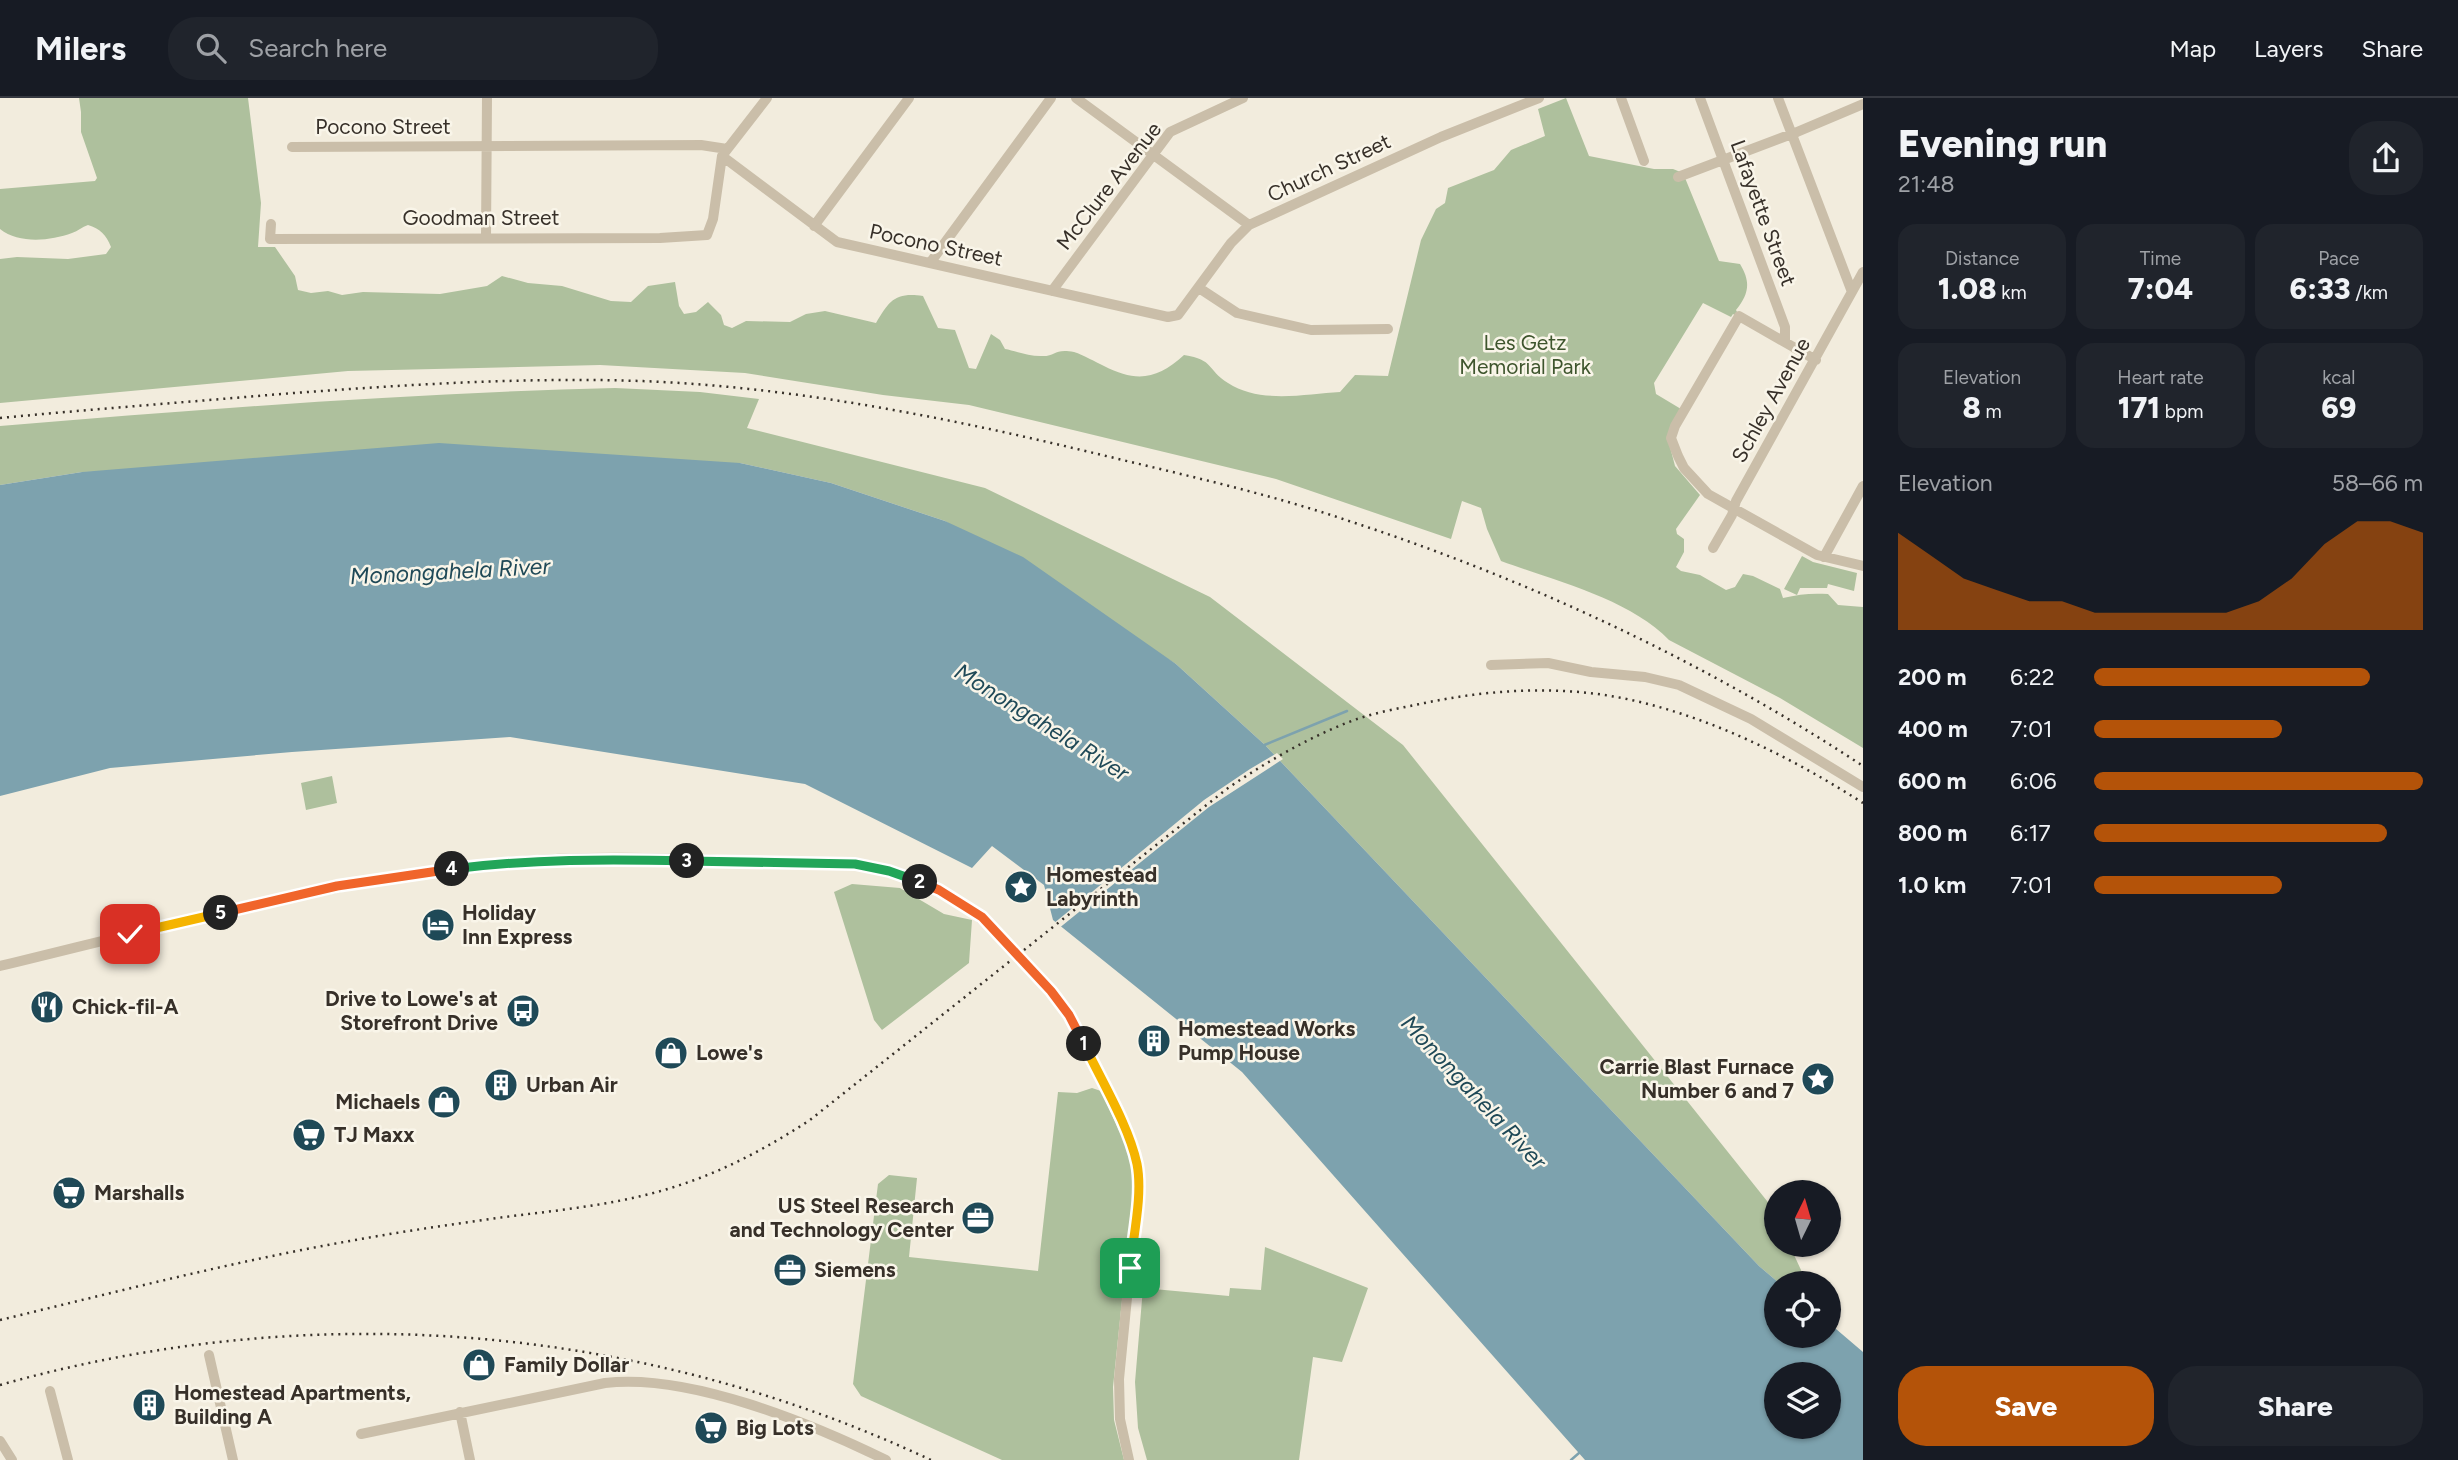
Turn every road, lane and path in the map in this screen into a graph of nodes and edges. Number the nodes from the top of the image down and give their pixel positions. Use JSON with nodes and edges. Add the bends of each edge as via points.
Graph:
{"nodes":[{"id":1,"x":487,"y":98,"type":"edge"},
{"id":2,"x":767,"y":98,"type":"edge"},
{"id":3,"x":909,"y":98,"type":"edge"},
{"id":4,"x":1051,"y":98,"type":"edge"},
{"id":5,"x":1076,"y":98,"type":"edge"},
{"id":6,"x":1243,"y":98,"type":"edge"},
{"id":7,"x":1539,"y":98,"type":"edge"},
{"id":8,"x":1620,"y":98,"type":"edge"},
{"id":9,"x":1700,"y":98,"type":"edge"},
{"id":10,"x":1778,"y":98,"type":"edge"},
{"id":11,"x":1861,"y":105,"type":"edge"},
{"id":12,"x":1792,"y":134,"type":"junction"},
{"id":13,"x":487,"y":146,"type":"junction"},
{"id":14,"x":292,"y":147,"type":"dead end"},
{"id":15,"x":724,"y":152,"type":"junction"},
{"id":16,"x":1153,"y":154,"type":"junction"},
{"id":17,"x":1723,"y":160,"type":"junction"},
{"id":18,"x":1644,"y":161,"type":"dead end"},
{"id":19,"x":1678,"y":177,"type":"dead end"},
{"id":20,"x":271,"y":224,"type":"dead end"},
{"id":21,"x":1249,"y":225,"type":"junction"},
{"id":22,"x":814,"y":226,"type":"junction"},
{"id":23,"x":486,"y":237,"type":"junction"},
{"id":24,"x":930,"y":263,"type":"junction"},
{"id":25,"x":1863,"y":272,"type":"edge"},
{"id":26,"x":1199,"y":288,"type":"junction"},
{"id":27,"x":1052,"y":291,"type":"junction"},
{"id":28,"x":1852,"y":292,"type":"junction"},
{"id":29,"x":1168,"y":317,"type":"joint"},
{"id":30,"x":1388,"y":329,"type":"dead end"},
{"id":31,"x":1785,"y":342,"type":"junction"},
{"id":32,"x":1816,"y":360,"type":"junction"},
{"id":33,"x":1863,"y":486,"type":"edge"},
{"id":34,"x":1734,"y":508,"type":"junction"},
{"id":35,"x":1713,"y":548,"type":"dead end"},
{"id":36,"x":1824,"y":557,"type":"junction"},
{"id":37,"x":1863,"y":566,"type":"edge"},
{"id":38,"x":1491,"y":665,"type":"dead end"},
{"id":39,"x":1863,"y":787,"type":"edge"},
{"id":40,"x":0,"y":966,"type":"edge"},
{"id":41,"x":209,"y":1355,"type":"dead end"},
{"id":42,"x":50,"y":1391,"type":"dead end"},
{"id":43,"x":460,"y":1412,"type":"junction"},
{"id":44,"x":361,"y":1434,"type":"dead end"},
{"id":45,"x":0,"y":1441,"type":"edge"},
{"id":46,"x":12,"y":1460,"type":"edge"},
{"id":47,"x":68,"y":1460,"type":"edge"},
{"id":48,"x":233,"y":1460,"type":"edge"},
{"id":49,"x":470,"y":1460,"type":"edge"},
{"id":50,"x":886,"y":1460,"type":"edge"},
{"id":51,"x":1129,"y":1460,"type":"edge"}],
"edges":[{"from":1,"to":13,"type":"street"},
{"from":2,"to":15,"type":"street"},
{"from":3,"to":22,"type":"street"},
{"from":4,"to":24,"type":"street"},
{"from":5,"to":16,"type":"street"},
{"from":6,"to":16,"type":"street","name":"McClure Avenue","via":[[1170,132]]},
{"from":7,"to":21,"type":"street","name":"Church Street"},
{"from":8,"to":18,"type":"street"},
{"from":9,"to":17,"type":"street","name":"Lafayette Street"},
{"from":10,"to":12,"type":"street"},
{"from":11,"to":12,"type":"street"},
{"from":12,"to":17,"type":"street"},
{"from":12,"to":28,"type":"street"},
{"from":13,"to":14,"type":"street","name":"Pocono Street"},
{"from":13,"to":15,"type":"street","name":"Pocono Street","via":[[701,145]]},
{"from":13,"to":23,"type":"street"},
{"from":15,"to":22,"type":"street","name":"Pocono Street"},
{"from":15,"to":23,"type":"street","name":"Goodman Street","via":[[707,235]]},
{"from":16,"to":21,"type":"street"},
{"from":16,"to":27,"type":"street","name":"McClure Avenue"},
{"from":17,"to":19,"type":"street"},
{"from":17,"to":31,"type":"street","name":"Lafayette Street","via":[[1785,327]]},
{"from":20,"to":23,"type":"street","name":"Goodman Street","via":[[270,239]]},
{"from":21,"to":26,"type":"street","name":"Church Street","via":[[1230,243]]},
{"from":22,"to":24,"type":"street","name":"Pocono Street","via":[[837,242]]},
{"from":24,"to":27,"type":"street","name":"Pocono Street"},
{"from":25,"to":28,"type":"street","name":"Schley Avenue"},
{"from":26,"to":29,"type":"street","name":"Church Street","via":[[1178,315]]},
{"from":26,"to":30,"type":"street","via":[[1237,313],[1311,330]]},
{"from":27,"to":29,"type":"street","name":"Pocono Street"},
{"from":28,"to":32,"type":"street","name":"Schley Avenue"},
{"from":31,"to":32,"type":"street"},
{"from":31,"to":34,"type":"street","via":[[1739,316],[1671,438],[1684,468],[1708,494]]},
{"from":32,"to":34,"type":"street","name":"Schley Avenue"},
{"from":33,"to":36,"type":"street"},
{"from":34,"to":35,"type":"street","name":"Schley Avenue"},
{"from":34,"to":36,"type":"street"},
{"from":36,"to":37,"type":"street"},
{"from":38,"to":39,"type":"street","via":[[1548,663],[1679,685],[1751,719]]},
{"from":40,"to":51,"type":"street","via":[[337,886],[501,863],[611,859],[855,864],[939,890],[982,917],[1051,991],[1069,1015],[1128,1136],[1138,1186],[1119,1400]]},
{"from":41,"to":48,"type":"street"},
{"from":42,"to":47,"type":"street"},
{"from":43,"to":44,"type":"street"},
{"from":43,"to":49,"type":"street"},
{"from":43,"to":50,"type":"street","via":[[624,1381],[658,1382],[762,1408]]},
{"from":45,"to":46,"type":"street"}]}
